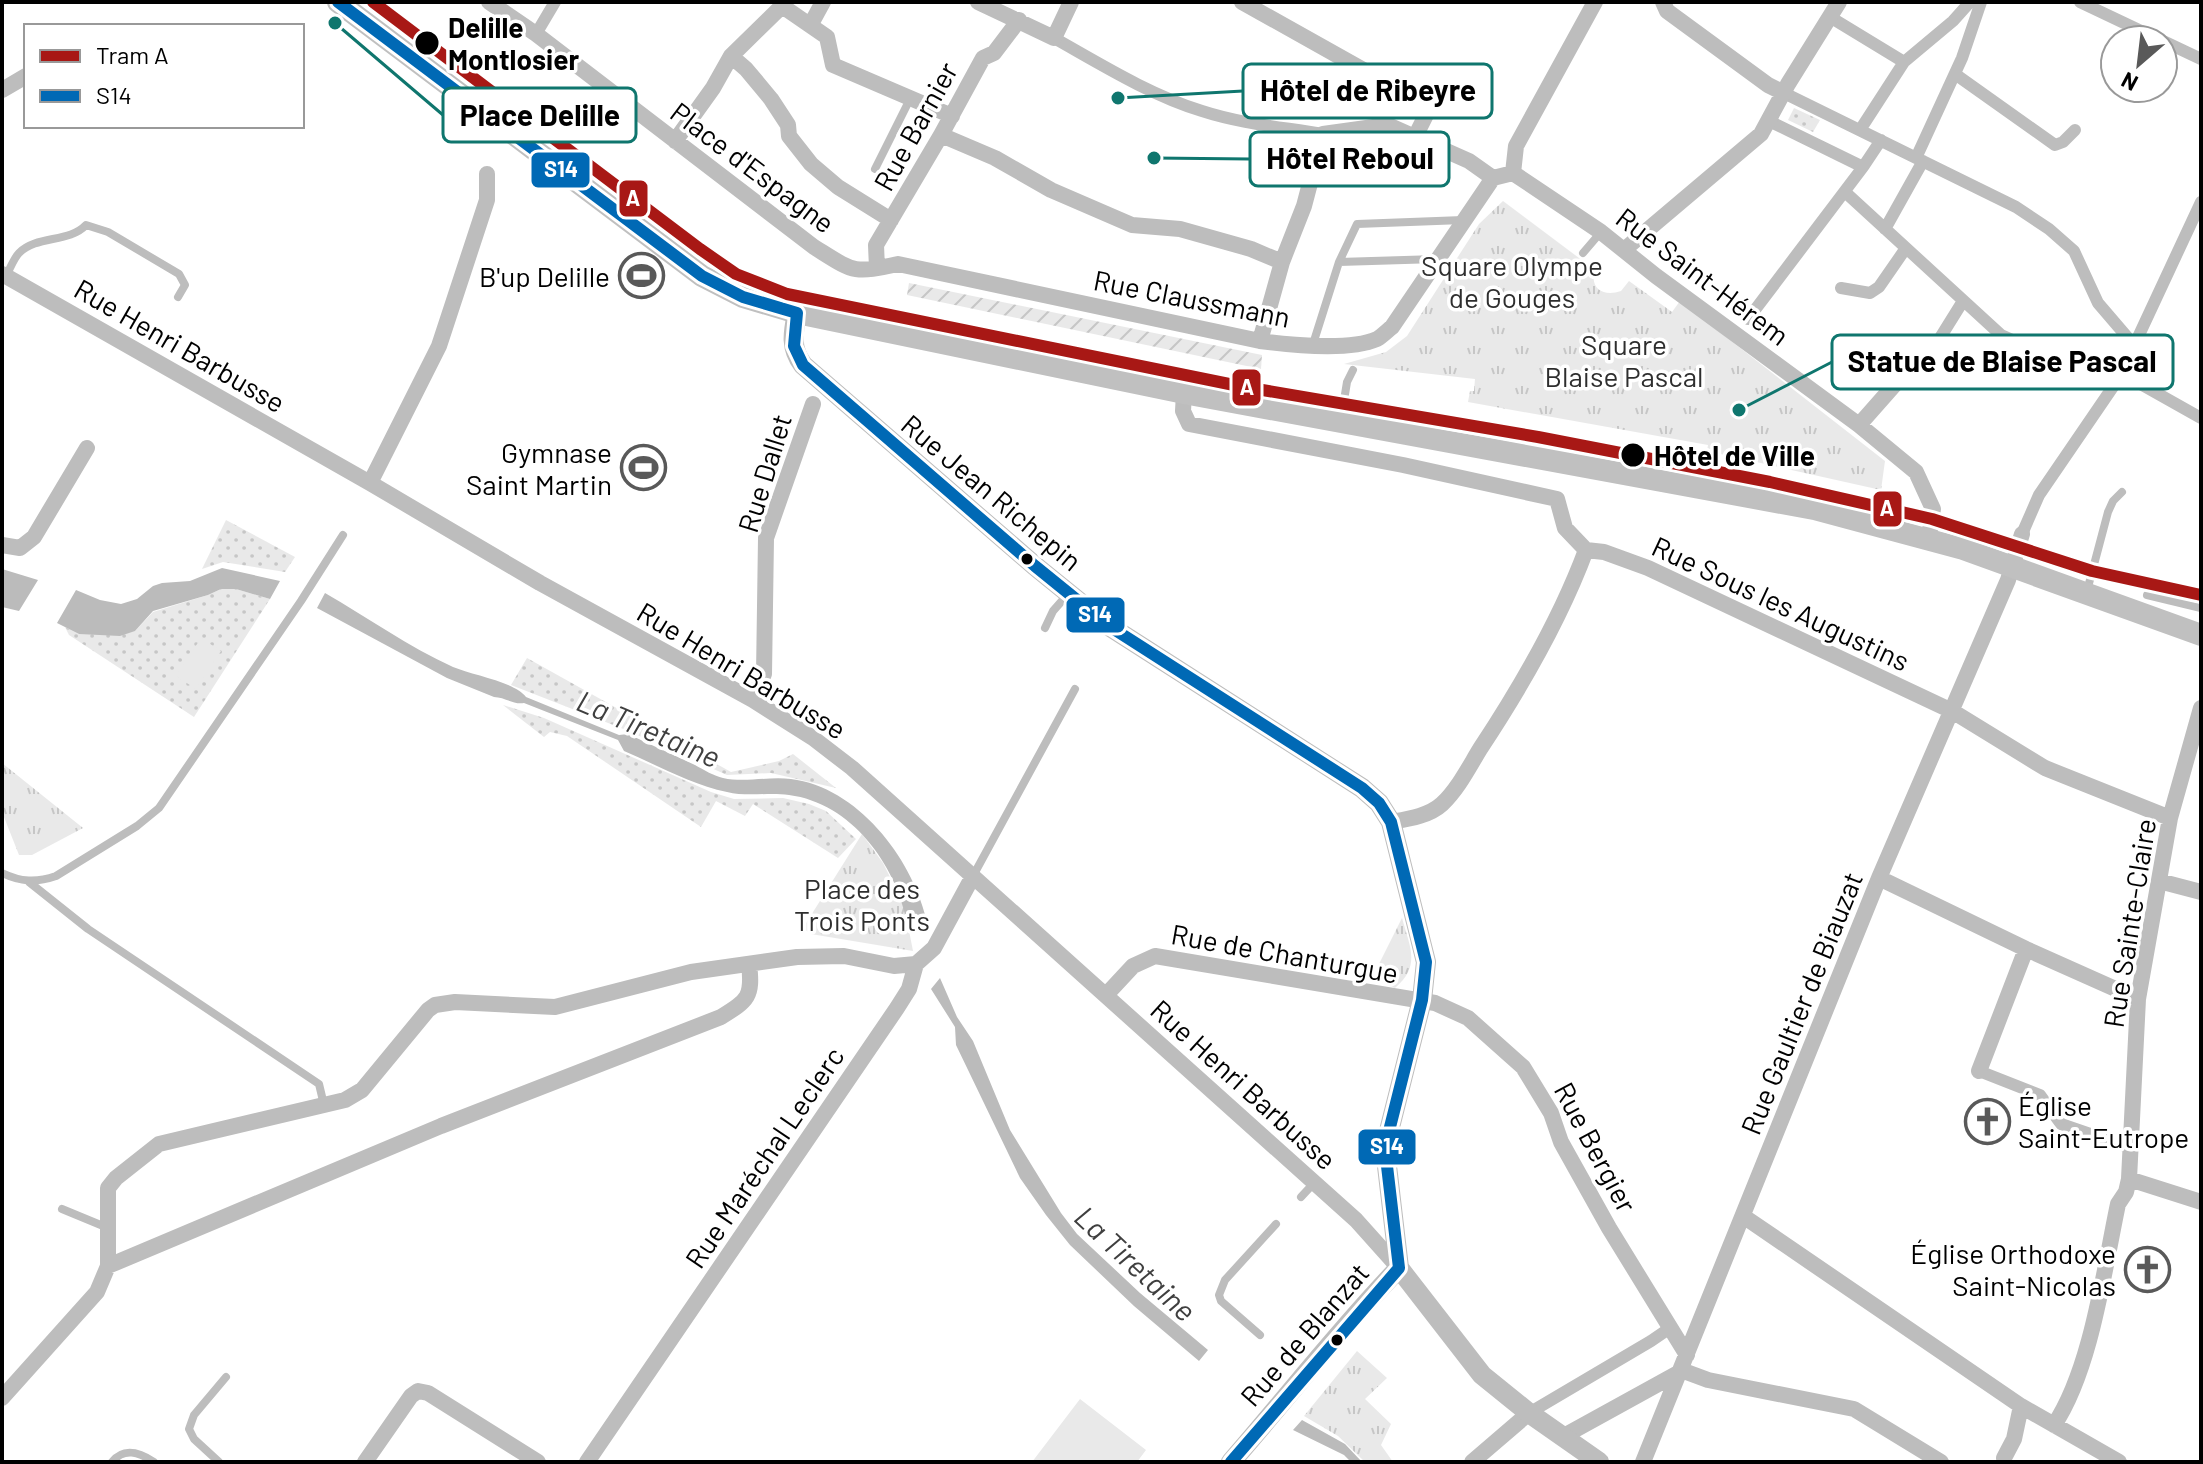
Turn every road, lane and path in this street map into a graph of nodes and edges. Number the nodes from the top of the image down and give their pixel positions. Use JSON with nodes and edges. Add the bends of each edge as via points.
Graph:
{"nodes":[{"id":1,"x":338,"y":2,"type":"edge"},
{"id":2,"x":489,"y":2,"type":"edge"},
{"id":3,"x":555,"y":2,"type":"edge"},
{"id":4,"x":823,"y":2,"type":"edge"},
{"id":5,"x":978,"y":2,"type":"edge"},
{"id":6,"x":1071,"y":2,"type":"edge"},
{"id":7,"x":1242,"y":2,"type":"edge"},
{"id":8,"x":1595,"y":2,"type":"edge"},
{"id":9,"x":1663,"y":2,"type":"edge"},
{"id":10,"x":1839,"y":2,"type":"edge"},
{"id":11,"x":1970,"y":2,"type":"edge"},
{"id":12,"x":1981,"y":2,"type":"edge"},
{"id":13,"x":2080,"y":2,"type":"edge"},
{"id":14,"x":781,"y":4,"type":"edge"},
{"id":15,"x":1830,"y":17,"type":"junction"},
{"id":16,"x":1019,"y":20,"type":"junction"},
{"id":17,"x":811,"y":24,"type":"junction"},
{"id":18,"x":2126,"y":24,"type":"edge"},
{"id":19,"x":536,"y":34,"type":"junction"},
{"id":20,"x":1054,"y":38,"type":"junction"},
{"id":21,"x":2179,"y":49,"type":"edge"},
{"id":22,"x":731,"y":56,"type":"junction"},
{"id":23,"x":2201,"y":59,"type":"edge"},
{"id":24,"x":1904,"y":62,"type":"junction"},
{"id":25,"x":1955,"y":74,"type":"junction"},
{"id":26,"x":24,"y":77,"type":"edge"},
{"id":27,"x":1786,"y":88,"type":"junction"},
{"id":28,"x":2,"y":90,"type":"edge"},
{"id":29,"x":910,"y":98,"type":"junction"},
{"id":30,"x":952,"y":116,"type":"junction"},
{"id":31,"x":1765,"y":128,"type":"junction"},
{"id":32,"x":1860,"y":130,"type":"junction"},
{"id":33,"x":2075,"y":130,"type":"dead end"},
{"id":34,"x":1323,"y":134,"type":"junction"},
{"id":35,"x":941,"y":135,"type":"junction"},
{"id":36,"x":1415,"y":137,"type":"junction"},
{"id":37,"x":1878,"y":138,"type":"junction"},
{"id":38,"x":675,"y":141,"type":"junction"},
{"id":39,"x":1919,"y":159,"type":"junction"},
{"id":40,"x":1860,"y":165,"type":"junction"},
{"id":41,"x":875,"y":169,"type":"dead end"},
{"id":42,"x":1513,"y":173,"type":"junction"},
{"id":43,"x":487,"y":174,"type":"dead end"},
{"id":44,"x":1493,"y":178,"type":"junction"},
{"id":45,"x":1841,"y":196,"type":"junction"},
{"id":46,"x":2201,"y":202,"type":"edge"},
{"id":47,"x":891,"y":220,"type":"junction"},
{"id":48,"x":1464,"y":220,"type":"junction"},
{"id":49,"x":1885,"y":229,"type":"junction"},
{"id":50,"x":1601,"y":232,"type":"junction"},
{"id":51,"x":1906,"y":248,"type":"junction"},
{"id":52,"x":1625,"y":249,"type":"junction"},
{"id":53,"x":1583,"y":253,"type":"dead end"},
{"id":54,"x":1437,"y":259,"type":"junction"},
{"id":55,"x":1282,"y":262,"type":"junction"},
{"id":56,"x":1339,"y":262,"type":"junction"},
{"id":57,"x":877,"y":268,"type":"junction"},
{"id":58,"x":4,"y":275,"type":"edge"},
{"id":59,"x":1841,"y":288,"type":"dead end"},
{"id":60,"x":178,"y":297,"type":"dead end"},
{"id":61,"x":1963,"y":301,"type":"junction"},
{"id":62,"x":797,"y":313,"type":"junction"},
{"id":63,"x":1748,"y":319,"type":"dead end"},
{"id":64,"x":1260,"y":341,"type":"junction"},
{"id":65,"x":1313,"y":344,"type":"junction"},
{"id":66,"x":2134,"y":345,"type":"junction"},
{"id":67,"x":1939,"y":347,"type":"joint"},
{"id":68,"x":1353,"y":370,"type":"dead end"},
{"id":69,"x":2120,"y":376,"type":"junction"},
{"id":70,"x":1184,"y":393,"type":"junction"},
{"id":71,"x":813,"y":404,"type":"dead end"},
{"id":72,"x":2201,"y":418,"type":"edge"},
{"id":73,"x":1340,"y":423,"type":"junction"},
{"id":74,"x":1859,"y":425,"type":"junction"},
{"id":75,"x":87,"y":448,"type":"dead end"},
{"id":76,"x":370,"y":483,"type":"junction"},
{"id":77,"x":2122,"y":492,"type":"dead end"},
{"id":78,"x":2022,"y":534,"type":"joint"},
{"id":79,"x":343,"y":535,"type":"dead end"},
{"id":80,"x":1929,"y":538,"type":"junction"},
{"id":81,"x":2,"y":545,"type":"edge"},
{"id":82,"x":1586,"y":550,"type":"junction"},
{"id":83,"x":2012,"y":566,"type":"junction"},
{"id":84,"x":1068,"y":593,"type":"junction"},
{"id":85,"x":2086,"y":593,"type":"junction"},
{"id":86,"x":2147,"y":595,"type":"dead end"},
{"id":87,"x":2201,"y":608,"type":"edge"},
{"id":88,"x":1045,"y":628,"type":"dead end"},
{"id":89,"x":2201,"y":635,"type":"edge"},
{"id":90,"x":1075,"y":689,"type":"dead end"},
{"id":91,"x":753,"y":700,"type":"junction"},
{"id":92,"x":2201,"y":708,"type":"edge"},
{"id":93,"x":1952,"y":711,"type":"junction"},
{"id":94,"x":2170,"y":818,"type":"junction"},
{"id":95,"x":1391,"y":822,"type":"junction"},
{"id":96,"x":2,"y":873,"type":"edge"},
{"id":97,"x":973,"y":876,"type":"junction"},
{"id":98,"x":1879,"y":878,"type":"junction"},
{"id":99,"x":2159,"y":881,"type":"junction"},
{"id":100,"x":29,"y":882,"type":"junction"},
{"id":101,"x":2201,"y":892,"type":"edge"},
{"id":102,"x":2026,"y":949,"type":"junction"},
{"id":103,"x":746,"y":964,"type":"junction"},
{"id":104,"x":916,"y":964,"type":"junction"},
{"id":105,"x":1106,"y":995,"type":"junction"},
{"id":106,"x":2138,"y":999,"type":"junction"},
{"id":107,"x":1422,"y":1000,"type":"junction"},
{"id":108,"x":1979,"y":1071,"type":"joint"},
{"id":109,"x":324,"y":1105,"type":"junction"},
{"id":110,"x":2131,"y":1148,"type":"junction"},
{"id":111,"x":2129,"y":1179,"type":"junction"},
{"id":112,"x":1315,"y":1182,"type":"junction"},
{"id":113,"x":1301,"y":1197,"type":"dead end"},
{"id":114,"x":2201,"y":1202,"type":"edge"},
{"id":115,"x":62,"y":1209,"type":"dead end"},
{"id":116,"x":1743,"y":1216,"type":"junction"},
{"id":117,"x":1276,"y":1224,"type":"dead end"},
{"id":118,"x":108,"y":1228,"type":"junction"},
{"id":119,"x":108,"y":1266,"type":"junction"},
{"id":120,"x":1399,"y":1268,"type":"junction"},
{"id":121,"x":1670,"y":1328,"type":"junction"},
{"id":122,"x":1260,"y":1335,"type":"dead end"},
{"id":123,"x":1683,"y":1366,"type":"junction"},
{"id":124,"x":226,"y":1377,"type":"dead end"},
{"id":125,"x":2,"y":1398,"type":"edge"},
{"id":126,"x":2021,"y":1406,"type":"junction"},
{"id":127,"x":1529,"y":1413,"type":"junction"},
{"id":128,"x":2054,"y":1425,"type":"junction"},
{"id":129,"x":1562,"y":1437,"type":"junction"},
{"id":130,"x":2002,"y":1461,"type":"edge"},
{"id":131,"x":112,"y":1462,"type":"edge"},
{"id":132,"x":154,"y":1462,"type":"edge"},
{"id":133,"x":219,"y":1462,"type":"edge"},
{"id":134,"x":365,"y":1462,"type":"edge"},
{"id":135,"x":538,"y":1462,"type":"edge"},
{"id":136,"x":587,"y":1462,"type":"edge"},
{"id":137,"x":1231,"y":1462,"type":"edge"},
{"id":138,"x":1472,"y":1462,"type":"edge"},
{"id":139,"x":1599,"y":1462,"type":"edge"},
{"id":140,"x":1643,"y":1462,"type":"edge"},
{"id":141,"x":1941,"y":1462,"type":"edge"},
{"id":142,"x":2119,"y":1462,"type":"edge"}],
"edges":[{"from":1,"to":62,"type":"main road","via":[[702,276],[743,297]]},
{"from":2,"to":19,"type":"street","name":"Place d'Espagne"},
{"from":3,"to":19,"type":"street"},
{"from":4,"to":17,"type":"street"},
{"from":5,"to":16,"type":"street"},
{"from":6,"to":20,"type":"street"},
{"from":7,"to":36,"type":"street","via":[[1428,111]]},
{"from":8,"to":42,"type":"street","via":[[1516,146]]},
{"from":9,"to":27,"type":"street","via":[[1667,11],[1768,85]]},
{"from":10,"to":15,"type":"street"},
{"from":11,"to":24,"type":"street"},
{"from":12,"to":25,"type":"street"},
{"from":13,"to":18,"type":"street"},
{"from":14,"to":17,"type":"street"},
{"from":14,"to":22,"type":"street"},
{"from":15,"to":24,"type":"street"},
{"from":15,"to":27,"type":"street"},
{"from":16,"to":20,"type":"street"},
{"from":16,"to":30,"type":"street","name":"Rue Barnier","via":[[994,53],[983,58]]},
{"from":17,"to":29,"type":"street","via":[[827,37],[833,65]]},
{"from":19,"to":38,"type":"street","name":"Place d'Espagne"},
{"from":20,"to":34,"type":"street","via":[[1203,112]]},
{"from":21,"to":23,"type":"street"},
{"from":22,"to":38,"type":"street"},
{"from":22,"to":47,"type":"street","via":[[771,99],[789,136],[811,164]]},
{"from":24,"to":32,"type":"street"},
{"from":25,"to":33,"type":"street","via":[[2055,145]]},
{"from":25,"to":39,"type":"street"},
{"from":26,"to":28,"type":"street"},
{"from":27,"to":31,"type":"street"},
{"from":27,"to":32,"type":"street"},
{"from":29,"to":30,"type":"street"},
{"from":29,"to":41,"type":"lane"},
{"from":30,"to":35,"type":"street","name":"Rue Barnier"},
{"from":31,"to":40,"type":"street"},
{"from":31,"to":52,"type":"street"},
{"from":32,"to":37,"type":"street"},
{"from":34,"to":36,"type":"street","via":[[1388,125]]},
{"from":34,"to":55,"type":"street"},
{"from":35,"to":47,"type":"street","name":"Rue Barnier"},
{"from":35,"to":55,"type":"street","via":[[1132,225],[1180,229]]},
{"from":36,"to":44,"type":"street"},
{"from":37,"to":39,"type":"street"},
{"from":37,"to":40,"type":"street"},
{"from":38,"to":57,"type":"street","name":"Place d'Espagne","via":[[814,247],[862,272]]},
{"from":39,"to":49,"type":"street"},
{"from":39,"to":66,"type":"street","via":[[2023,211],[2066,244],[2098,303]]},
{"from":40,"to":45,"type":"street"},
{"from":42,"to":44,"type":"street"},
{"from":42,"to":50,"type":"street","name":"Rue Saint-Hérem"},
{"from":43,"to":76,"type":"street","via":[[487,200],[439,346]]},
{"from":44,"to":48,"type":"street","name":"Rue Claussmann"},
{"from":45,"to":49,"type":"street"},
{"from":45,"to":63,"type":"street"},
{"from":46,"to":66,"type":"street"},
{"from":47,"to":57,"type":"street","name":"Rue Barnier","via":[[876,245]]},
{"from":48,"to":54,"type":"street","name":"Rue Claussmann"},
{"from":48,"to":56,"type":"lane","via":[[1357,224]]},
{"from":49,"to":51,"type":"street"},
{"from":50,"to":52,"type":"street","name":"Rue Saint-Hérem"},
{"from":50,"to":53,"type":"lane"},
{"from":51,"to":59,"type":"street","via":[[1870,293]]},
{"from":51,"to":61,"type":"street"},
{"from":52,"to":74,"type":"street","name":"Rue Saint-Hérem"},
{"from":54,"to":56,"type":"lane"},
{"from":54,"to":65,"type":"street","name":"Rue Claussmann","via":[[1379,338]]},
{"from":55,"to":64,"type":"street"},
{"from":56,"to":65,"type":"lane"},
{"from":57,"to":64,"type":"street","name":"Rue Claussmann","via":[[898,264]]},
{"from":58,"to":60,"type":"lane","via":[[20,252],[78,233],[86,225],[108,232],[179,274],[185,285]]},
{"from":58,"to":76,"type":"street","name":"Rue Henri Barbusse"},
{"from":61,"to":67,"type":"street"},
{"from":61,"to":69,"type":"street","via":[[2001,335]]},
{"from":62,"to":70,"type":"main road"},
{"from":62,"to":84,"type":"street","name":"Rue Jean Richepin","via":[[793,343],[803,365]]},
{"from":64,"to":65,"type":"street","name":"Rue Claussmann"},
{"from":66,"to":69,"type":"street"},
{"from":67,"to":74,"type":"street","via":[[1927,348]]},
{"from":68,"to":73,"type":"lane"},
{"from":69,"to":72,"type":"street"},
{"from":69,"to":78,"type":"street","via":[[2039,495]]},
{"from":70,"to":73,"type":"main road"},
{"from":70,"to":82,"type":"street","via":[[1189,424],[1557,499],[1565,528]]},
{"from":71,"to":91,"type":"street","name":"Rue Dallet","via":[[766,538],[764,674]]},
{"from":73,"to":80,"type":"main road","via":[[1814,509]]},
{"from":74,"to":80,"type":"street","name":"Rue Saint-Hérem","via":[[1916,472],[1933,509]]},
{"from":75,"to":81,"type":"street","via":[[34,537],[20,548]]},
{"from":76,"to":91,"type":"street","name":"Rue Henri Barbusse"},
{"from":77,"to":85,"type":"lane","via":[[2108,512]]},
{"from":78,"to":83,"type":"street","name":"Rue Gaultier de Biauzat"},
{"from":79,"to":100,"type":"lane","via":[[159,808],[56,876]]},
{"from":80,"to":83,"type":"main road"},
{"from":82,"to":93,"type":"street","name":"Rue Sous les Augustins","via":[[1648,568]]},
{"from":82,"to":95,"type":"street","via":[[1511,701],[1453,792],[1440,806]]},
{"from":83,"to":85,"type":"main road"},
{"from":83,"to":93,"type":"street","name":"Rue Gaultier de Biauzat"},
{"from":84,"to":88,"type":"lane"},
{"from":84,"to":95,"type":"street","name":"Rue Jean Richepin","via":[[1135,644],[1362,788]]},
{"from":85,"to":89,"type":"main road"},
{"from":86,"to":87,"type":"lane"},
{"from":90,"to":97,"type":"lane"},
{"from":91,"to":97,"type":"street","name":"Rue Henri Barbusse","via":[[852,768]]},
{"from":92,"to":94,"type":"street","name":"Rue Sainte-Claire"},
{"from":93,"to":94,"type":"street","name":"Rue Sous les Augustins","via":[[2045,768]]},
{"from":93,"to":98,"type":"street","name":"Rue Gaultier de Biauzat"},
{"from":94,"to":99,"type":"street","name":"Rue Sainte-Claire"},
{"from":95,"to":107,"type":"street","name":"Rue de Blanzat","via":[[1424,948]]},
{"from":96,"to":100,"type":"lane"},
{"from":97,"to":104,"type":"street","name":"Rue Maréchal Leclerc","via":[[934,948]]},
{"from":97,"to":105,"type":"street","name":"Rue Henri Barbusse"},
{"from":98,"to":102,"type":"street"},
{"from":98,"to":116,"type":"street","name":"Rue Gaultier de Biauzat"},
{"from":99,"to":101,"type":"street"},
{"from":99,"to":106,"type":"street","name":"Rue Sainte-Claire"},
{"from":100,"to":109,"type":"lane","via":[[88,929],[319,1084]]},
{"from":102,"to":106,"type":"street"},
{"from":102,"to":108,"type":"street"},
{"from":103,"to":104,"type":"street","via":[[844,956],[894,966]]},
{"from":103,"to":109,"type":"street","via":[[691,972],[555,1007],[435,1005],[362,1090]]},
{"from":103,"to":119,"type":"street","via":[[750,993],[721,1017],[441,1126]]},
{"from":104,"to":136,"type":"street","name":"Rue Maréchal Leclerc","via":[[897,1008]]},
{"from":105,"to":107,"type":"street","name":"Rue de Chanturgue","via":[[1133,966],[1155,956]]},
{"from":105,"to":112,"type":"street","name":"Rue Henri Barbusse"},
{"from":106,"to":110,"type":"street","name":"Rue Sainte-Claire"},
{"from":107,"to":120,"type":"street","name":"Rue de Blanzat","via":[[1387,1139]]},
{"from":107,"to":121,"type":"street","name":"Rue Bergier","via":[[1468,1018],[1523,1067],[1609,1228]]},
{"from":108,"to":110,"type":"street","via":[[2040,1095],[2061,1124]]},
{"from":109,"to":118,"type":"street","via":[[159,1144],[108,1188]]},
{"from":110,"to":111,"type":"street","name":"Rue Sainte-Claire"},
{"from":111,"to":114,"type":"street"},
{"from":111,"to":128,"type":"street","name":"Rue Sainte-Claire","via":[[2118,1204],[2085,1353],[2067,1406]]},
{"from":112,"to":113,"type":"lane"},
{"from":112,"to":120,"type":"street","name":"Rue Henri Barbusse"},
{"from":115,"to":118,"type":"lane"},
{"from":116,"to":123,"type":"street","name":"Rue Gaultier de Biauzat"},
{"from":116,"to":126,"type":"street"},
{"from":117,"to":122,"type":"lane","via":[[1220,1288],[1221,1301]]},
{"from":118,"to":119,"type":"street"},
{"from":119,"to":125,"type":"street","via":[[97,1292]]},
{"from":120,"to":127,"type":"street","via":[[1482,1375]]},
{"from":120,"to":137,"type":"street","name":"Rue de Blanzat","via":[[1340,1330]]},
{"from":121,"to":123,"type":"street","name":"Rue Bergier"},
{"from":121,"to":127,"type":"street"},
{"from":123,"to":129,"type":"street"},
{"from":123,"to":140,"type":"street","name":"Rue Gaultier de Biauzat"},
{"from":123,"to":141,"type":"street","via":[[1708,1380],[1854,1409]]},
{"from":124,"to":133,"type":"lane","via":[[194,1415],[189,1429]]},
{"from":126,"to":128,"type":"street"},
{"from":126,"to":130,"type":"street","via":[[2014,1439]]},
{"from":127,"to":129,"type":"street"},
{"from":127,"to":138,"type":"street"},
{"from":128,"to":142,"type":"street"},
{"from":129,"to":139,"type":"street"},
{"from":131,"to":132,"type":"lane","via":[[122,1452]]},
{"from":134,"to":135,"type":"street","via":[[418,1391]]}]}
